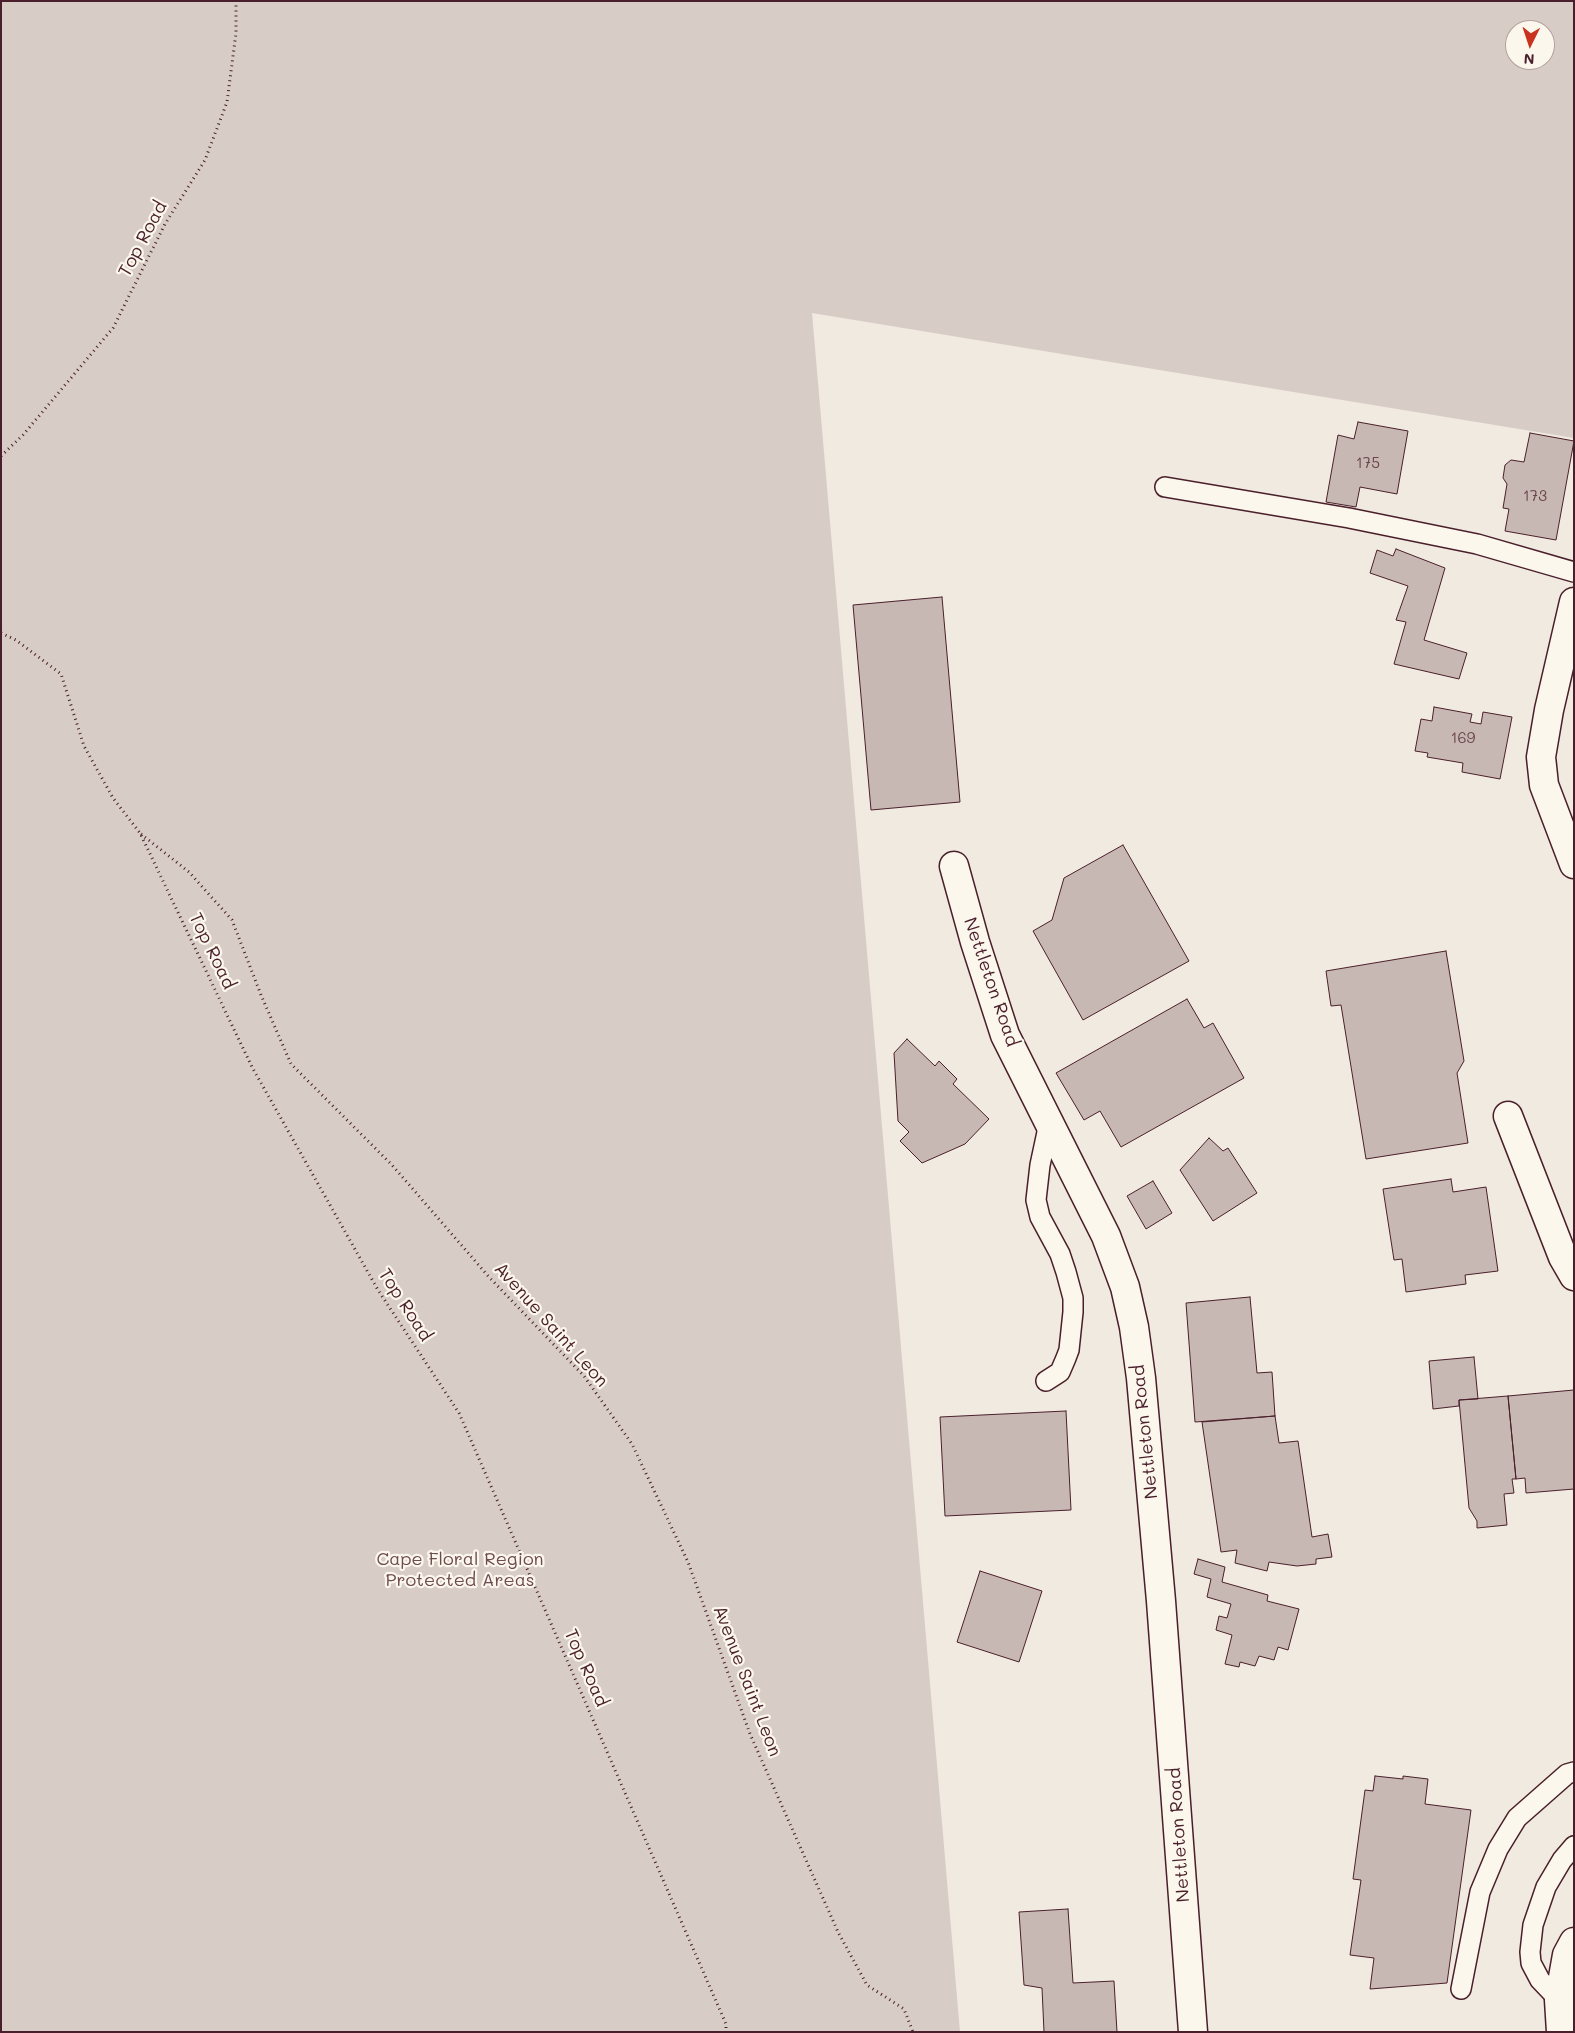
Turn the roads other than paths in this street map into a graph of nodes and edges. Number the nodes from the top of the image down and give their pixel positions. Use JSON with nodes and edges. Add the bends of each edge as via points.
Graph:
{"nodes":[{"id":1,"x":1165,"y":487,"type":"dead end"},
{"id":2,"x":1574,"y":572,"type":"edge"},
{"id":3,"x":1574,"y":602,"type":"edge"},
{"id":4,"x":1574,"y":864,"type":"edge"},
{"id":5,"x":954,"y":866,"type":"dead end"},
{"id":6,"x":1508,"y":1116,"type":"dead end"},
{"id":7,"x":1049,"y":1123,"type":"junction"},
{"id":8,"x":1574,"y":1276,"type":"edge"},
{"id":9,"x":1046,"y":1382,"type":"dead end"},
{"id":10,"x":1574,"y":1772,"type":"edge"},
{"id":11,"x":1574,"y":1846,"type":"edge"},
{"id":12,"x":1574,"y":1942,"type":"edge"},
{"id":13,"x":1460,"y":1989,"type":"dead end"},
{"id":14,"x":1559,"y":2000,"type":"junction"},
{"id":15,"x":1193,"y":2032,"type":"edge"},
{"id":16,"x":1561,"y":2032,"type":"edge"}],
"edges":[{"from":1,"to":2,"type":"lane","via":[[1339,516],[1468,542]]},
{"from":3,"to":4,"type":"street","via":[[1541,757],[1544,785]]},
{"from":5,"to":7,"type":"street","name":"Nettleton Road","via":[[1005,1035]]},
{"from":6,"to":8,"type":"street","via":[[1563,1257]]},
{"from":7,"to":9,"type":"lane","via":[[1036,1200],[1040,1217],[1066,1272],[1073,1312],[1066,1358],[1060,1372]]},
{"from":7,"to":15,"type":"street","name":"Nettleton Road","via":[[1106,1236],[1125,1287],[1134,1327],[1161,1601]]},
{"from":10,"to":13,"type":"lane","via":[[1567,1774],[1517,1818],[1498,1849],[1480,1892]]},
{"from":11,"to":14,"type":"lane","via":[[1546,1887],[1533,1925],[1530,1952],[1531,1963],[1540,1980]]},
{"from":12,"to":14,"type":"street","via":[[1566,1955]]},
{"from":14,"to":16,"type":"street"}]}
